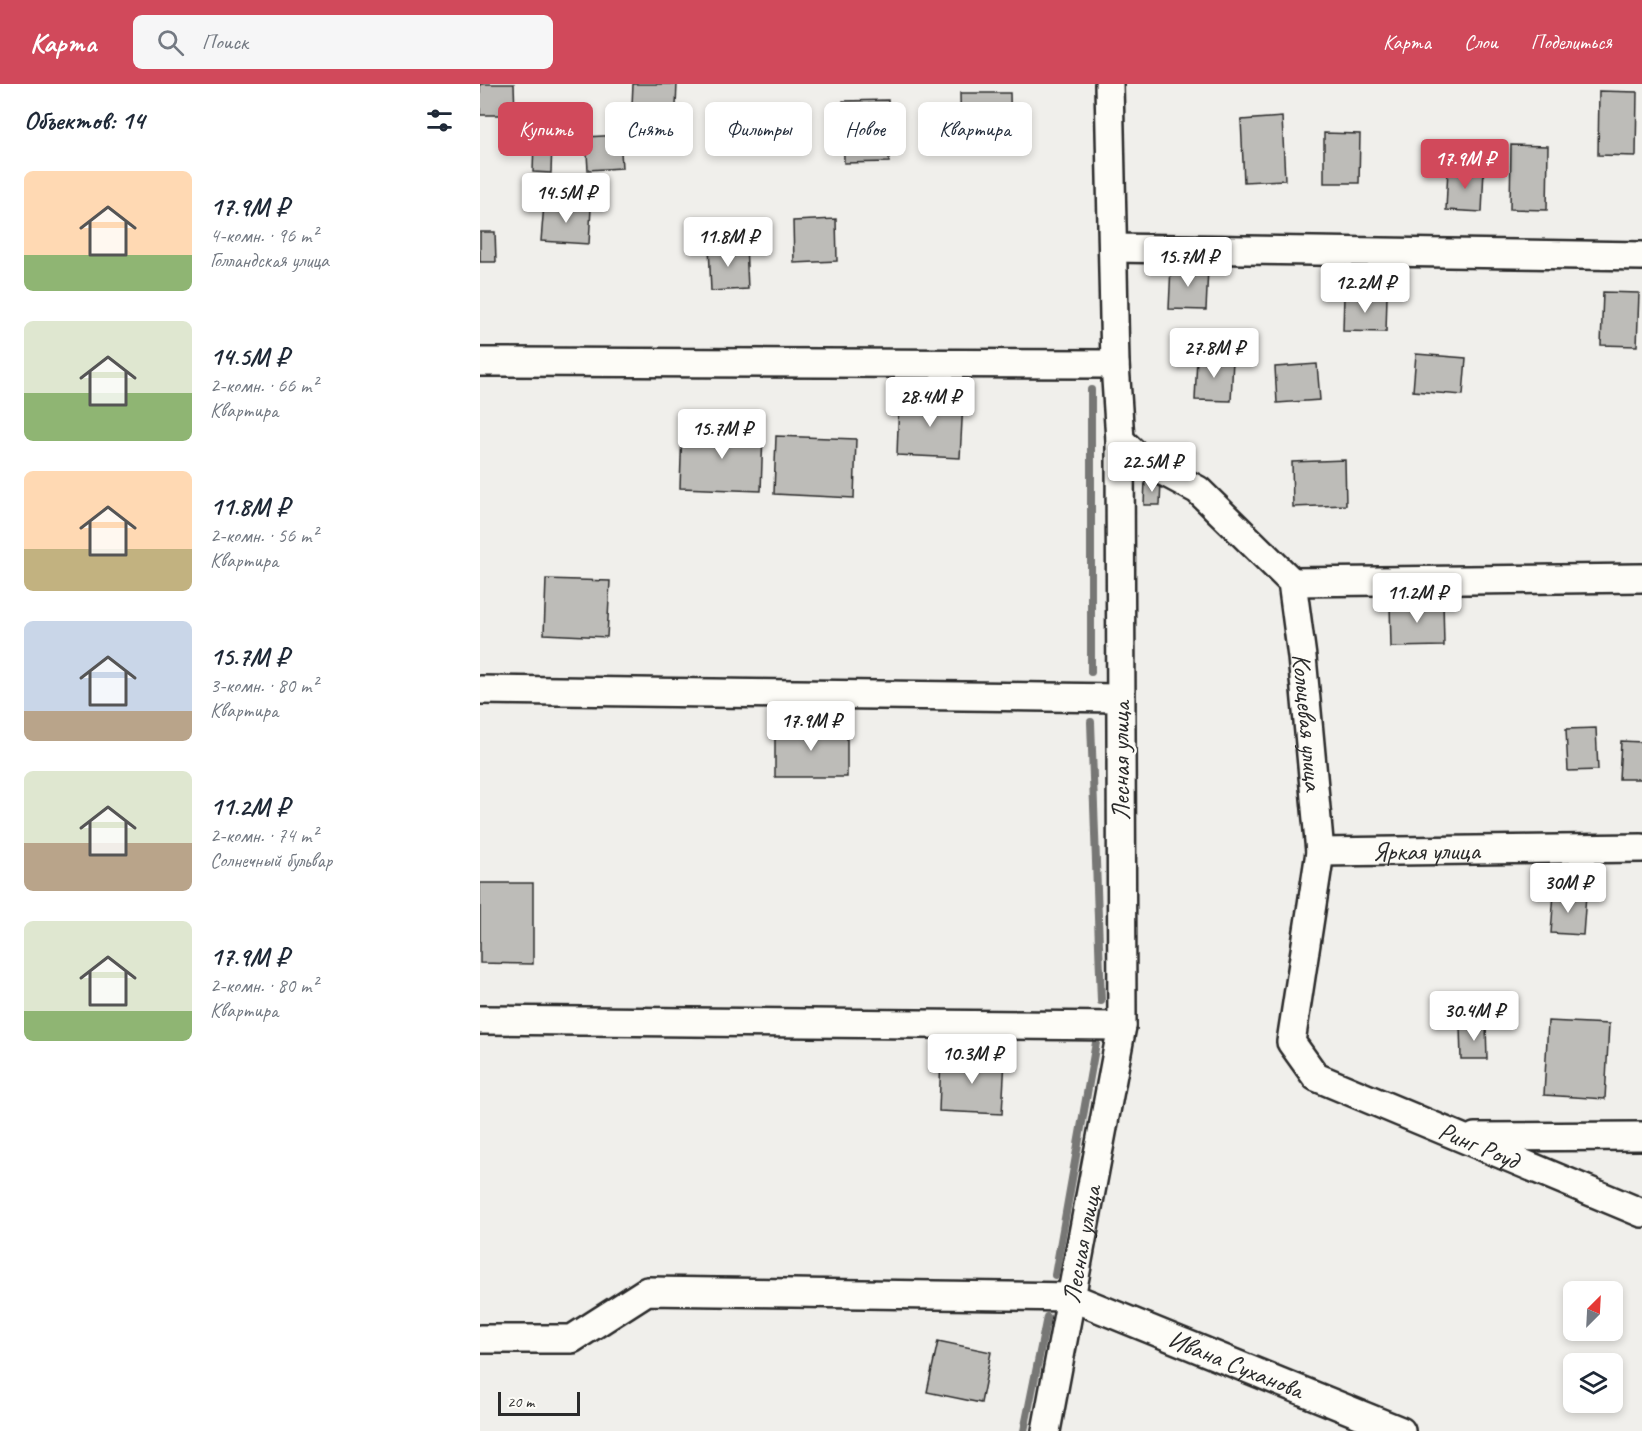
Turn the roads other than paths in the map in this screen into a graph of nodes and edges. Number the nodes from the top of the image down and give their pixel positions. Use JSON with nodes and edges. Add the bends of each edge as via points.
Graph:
{"nodes":[{"id":1,"x":1109,"y":84,"type":"edge"},
{"id":2,"x":1113,"y":248,"type":"junction"},
{"id":3,"x":1642,"y":256,"type":"edge"},
{"id":4,"x":480,"y":362,"type":"edge"},
{"id":5,"x":1115,"y":364,"type":"junction"},
{"id":6,"x":1120,"y":440,"type":"junction"},
{"id":7,"x":1642,"y":578,"type":"edge"},
{"id":8,"x":1292,"y":582,"type":"junction"},
{"id":9,"x":480,"y":690,"type":"edge"},
{"id":10,"x":1119,"y":698,"type":"junction"},
{"id":11,"x":1642,"y":848,"type":"edge"},
{"id":12,"x":1320,"y":852,"type":"junction"},
{"id":13,"x":480,"y":1020,"type":"edge"},
{"id":14,"x":1122,"y":1026,"type":"junction"},
{"id":15,"x":1316,"y":1077,"type":"joint"},
{"id":16,"x":1642,"y":1136,"type":"edge"},
{"id":17,"x":1463,"y":1137,"type":"junction"},
{"id":18,"x":1642,"y":1213,"type":"edge"},
{"id":19,"x":1071,"y":1297,"type":"junction"},
{"id":20,"x":480,"y":1339,"type":"edge"},
{"id":21,"x":1046,"y":1431,"type":"edge"},
{"id":22,"x":1401,"y":1431,"type":"edge"}],
"edges":[{"from":1,"to":2,"type":"street","name":"Лесная улица"},
{"from":2,"to":3,"type":"street"},
{"from":2,"to":5,"type":"street","name":"Лесная улица"},
{"from":4,"to":5,"type":"street"},
{"from":5,"to":6,"type":"street","name":"Лесная улица"},
{"from":6,"to":8,"type":"street","via":[[1140,459],[1198,490]]},
{"from":6,"to":10,"type":"street","name":"Лесная улица"},
{"from":7,"to":8,"type":"street"},
{"from":8,"to":12,"type":"street","name":"Кольцевая улица"},
{"from":9,"to":10,"type":"street"},
{"from":10,"to":14,"type":"street","name":"Лесная улица"},
{"from":11,"to":12,"type":"street","name":"Яркая улица"},
{"from":12,"to":15,"type":"street","name":"Кольцевая улица","via":[[1291,1042]]},
{"from":13,"to":14,"type":"street"},
{"from":14,"to":19,"type":"street","name":"Лесная улица"},
{"from":15,"to":17,"type":"street","name":"Ринг Роуд"},
{"from":16,"to":17,"type":"street"},
{"from":17,"to":18,"type":"street","name":"Ринг Роуд"},
{"from":19,"to":20,"type":"street","via":[[647,1291],[572,1339]]},
{"from":19,"to":21,"type":"street","name":"Лесная улица"},
{"from":19,"to":22,"type":"street","name":"Ивана Суханова"}]}
